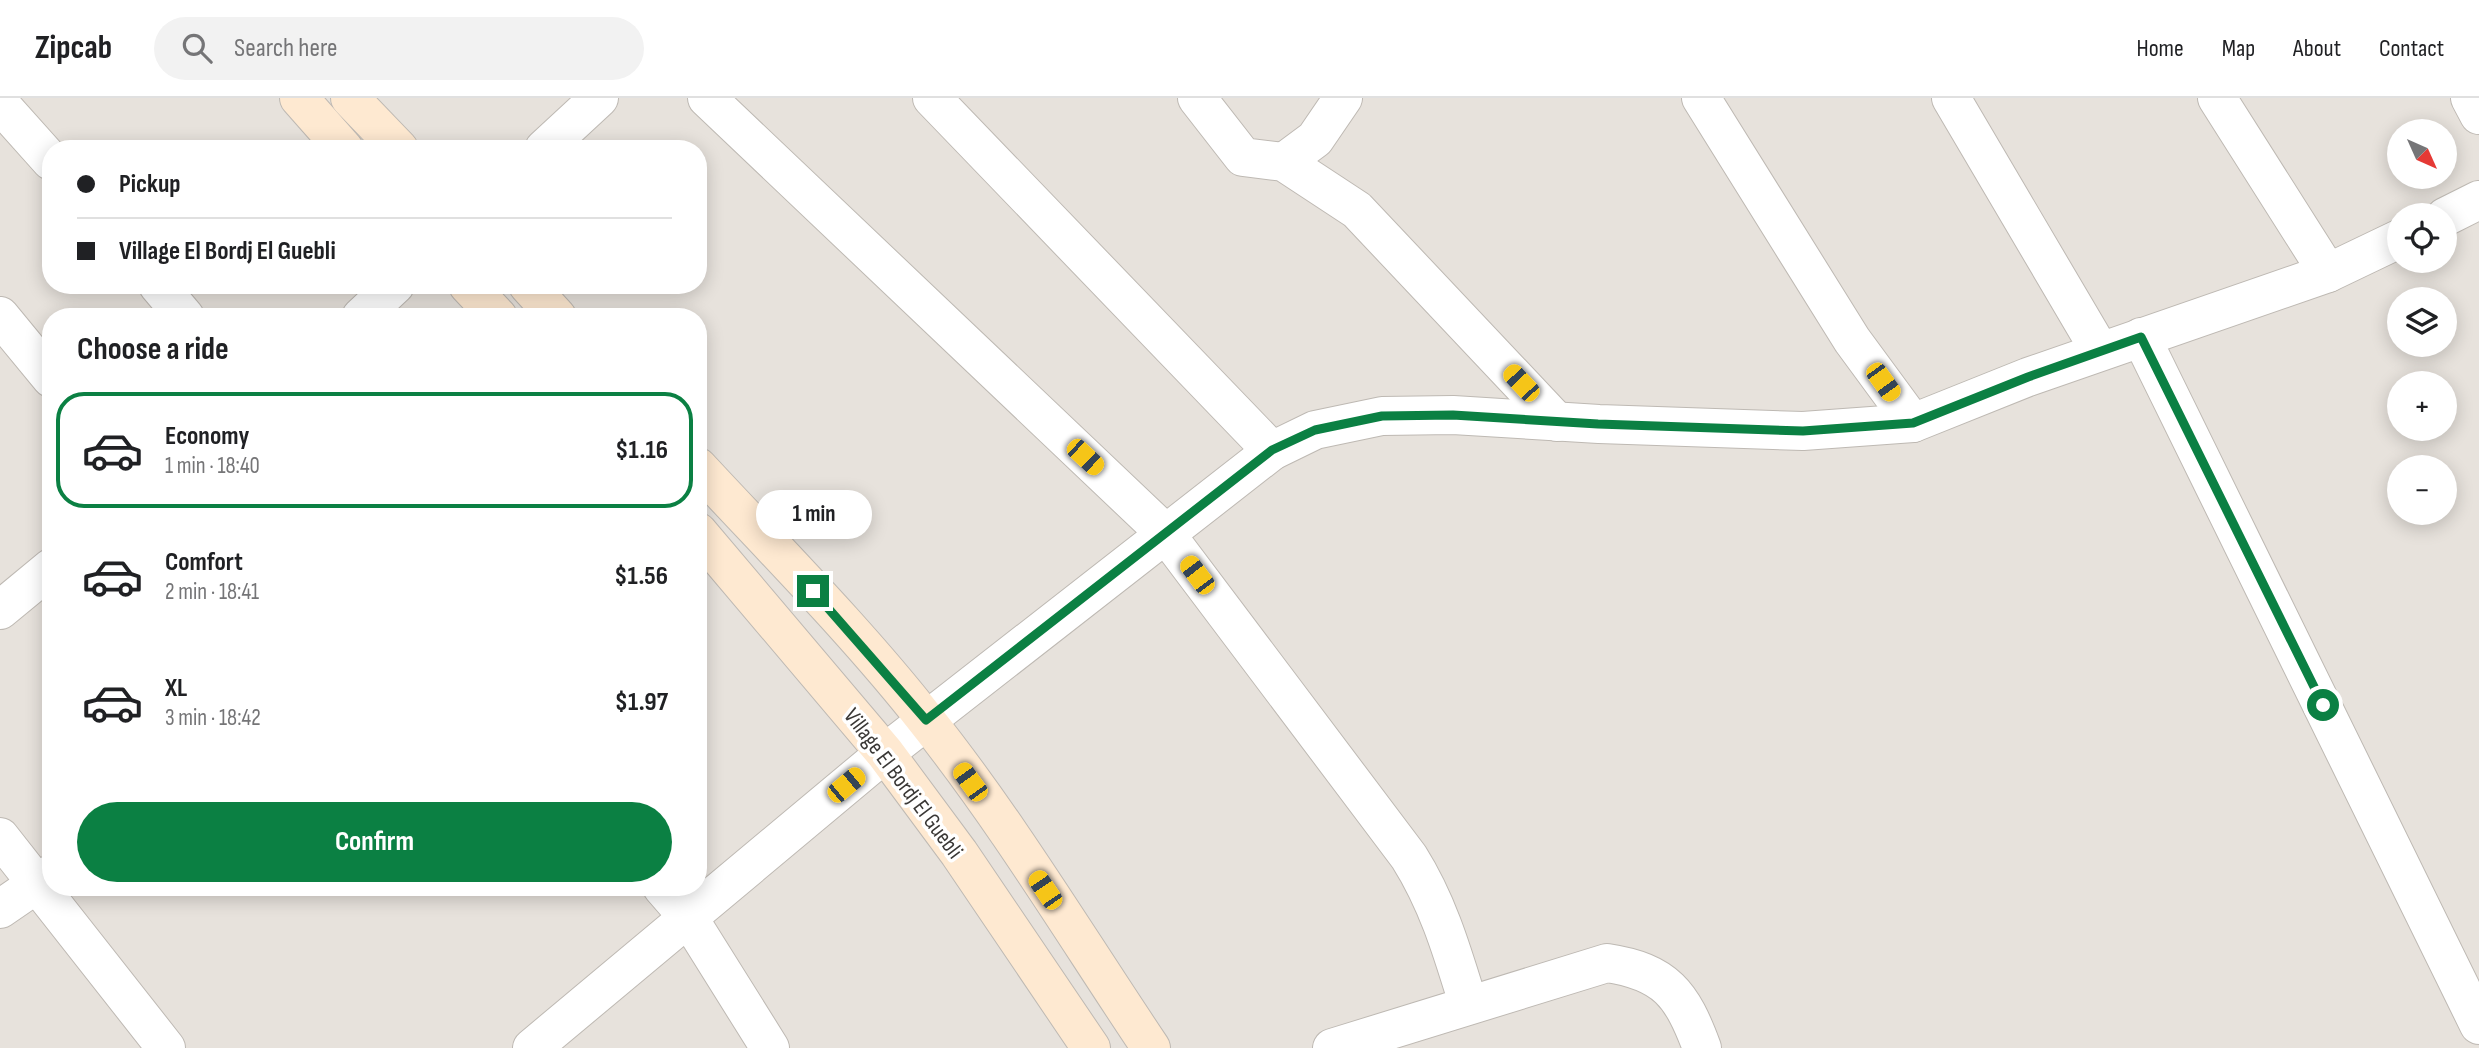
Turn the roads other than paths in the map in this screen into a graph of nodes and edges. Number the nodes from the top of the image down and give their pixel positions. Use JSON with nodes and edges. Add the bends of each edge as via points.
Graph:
{"nodes":[{"id":1,"x":299,"y":98,"type":"edge"},
{"id":2,"x":350,"y":98,"type":"edge"},
{"id":3,"x":599,"y":98,"type":"edge"},
{"id":4,"x":707,"y":98,"type":"edge"},
{"id":5,"x":932,"y":98,"type":"edge"},
{"id":6,"x":1196,"y":98,"type":"edge"},
{"id":7,"x":1343,"y":98,"type":"edge"},
{"id":8,"x":1701,"y":98,"type":"edge"},
{"id":9,"x":1951,"y":98,"type":"edge"},
{"id":10,"x":2217,"y":98,"type":"edge"},
{"id":11,"x":2470,"y":98,"type":"edge"},
{"id":12,"x":0,"y":104,"type":"edge"},
{"id":13,"x":2479,"y":116,"type":"edge"},
{"id":14,"x":336,"y":140,"type":"edge"},
{"id":15,"x":390,"y":140,"type":"edge"},
{"id":16,"x":554,"y":140,"type":"edge"},
{"id":17,"x":42,"y":151,"type":"edge"},
{"id":18,"x":1284,"y":162,"type":"junction"},
{"id":19,"x":2479,"y":200,"type":"edge"},
{"id":20,"x":2457,"y":211,"type":"edge"},
{"id":21,"x":2387,"y":245,"type":"edge"},
{"id":22,"x":2328,"y":273,"type":"junction"},
{"id":23,"x":166,"y":294,"type":"edge"},
{"id":24,"x":385,"y":294,"type":"edge"},
{"id":25,"x":476,"y":294,"type":"edge"},
{"id":26,"x":536,"y":294,"type":"edge"},
{"id":27,"x":177,"y":308,"type":"edge"},
{"id":28,"x":371,"y":308,"type":"edge"},
{"id":29,"x":490,"y":308,"type":"edge"},
{"id":30,"x":549,"y":308,"type":"edge"},
{"id":31,"x":1,"y":320,"type":"edge"},
{"id":32,"x":2141,"y":337,"type":"junction"},
{"id":33,"x":2100,"y":351,"type":"junction"},
{"id":34,"x":42,"y":368,"type":"edge"},
{"id":35,"x":1557,"y":422,"type":"junction"},
{"id":36,"x":1913,"y":423,"type":"junction"},
{"id":37,"x":1272,"y":450,"type":"junction"},
{"id":38,"x":707,"y":477,"type":"edge"},
{"id":39,"x":1165,"y":533,"type":"junction"},
{"id":40,"x":707,"y":543,"type":"edge"},
{"id":41,"x":42,"y":575,"type":"edge"},
{"id":42,"x":0,"y":610,"type":"edge"},
{"id":43,"x":926,"y":720,"type":"junction"},
{"id":44,"x":885,"y":752,"type":"junction"},
{"id":45,"x":0,"y":837,"type":"edge"},
{"id":46,"x":42,"y":878,"type":"edge"},
{"id":47,"x":42,"y":880,"type":"edge"},
{"id":48,"x":55,"y":896,"type":"edge"},
{"id":49,"x":670,"y":896,"type":"edge"},
{"id":50,"x":0,"y":909,"type":"edge"},
{"id":51,"x":688,"y":917,"type":"junction"},
{"id":52,"x":1468,"y":1003,"type":"junction"},
{"id":53,"x":2479,"y":1025,"type":"edge"},
{"id":54,"x":166,"y":1048,"type":"edge"},
{"id":55,"x":532,"y":1048,"type":"edge"},
{"id":56,"x":770,"y":1048,"type":"edge"},
{"id":57,"x":1091,"y":1048,"type":"edge"},
{"id":58,"x":1151,"y":1048,"type":"edge"},
{"id":59,"x":1332,"y":1048,"type":"edge"},
{"id":60,"x":1702,"y":1048,"type":"edge"}],
"edges":[{"from":1,"to":14,"type":"main road"},
{"from":2,"to":15,"type":"main road"},
{"from":3,"to":16,"type":"street"},
{"from":4,"to":39,"type":"street"},
{"from":5,"to":37,"type":"street"},
{"from":6,"to":18,"type":"street","via":[[1243,157]]},
{"from":7,"to":18,"type":"street","via":[[1315,139]]},
{"from":8,"to":36,"type":"street","via":[[1852,340]]},
{"from":9,"to":33,"type":"street"},
{"from":10,"to":22,"type":"street"},
{"from":11,"to":13,"type":"street"},
{"from":12,"to":17,"type":"street"},
{"from":18,"to":35,"type":"street","via":[[1357,210]]},
{"from":19,"to":20,"type":"street"},
{"from":21,"to":22,"type":"street"},
{"from":22,"to":32,"type":"street"},
{"from":23,"to":27,"type":"street"},
{"from":24,"to":28,"type":"street"},
{"from":25,"to":29,"type":"main road"},
{"from":26,"to":30,"type":"main road"},
{"from":31,"to":34,"type":"street"},
{"from":32,"to":33,"type":"street"},
{"from":32,"to":53,"type":"street"},
{"from":33,"to":36,"type":"street"},
{"from":35,"to":36,"type":"street","via":[[1803,431]]},
{"from":35,"to":37,"type":"street","via":[[1382,416],[1315,430]]},
{"from":37,"to":39,"type":"street"},
{"from":38,"to":43,"type":"main road"},
{"from":39,"to":43,"type":"street"},
{"from":39,"to":52,"type":"street","via":[[1409,857],[1445,927]]},
{"from":40,"to":44,"type":"main road","name":"Village El Bordj El Guebli"},
{"from":41,"to":42,"type":"street"},
{"from":43,"to":44,"type":"street"},
{"from":43,"to":58,"type":"main road"},
{"from":44,"to":51,"type":"street"},
{"from":44,"to":57,"type":"main road","name":"Village El Bordj El Guebli"},
{"from":45,"to":46,"type":"street"},
{"from":47,"to":50,"type":"street"},
{"from":48,"to":54,"type":"street"},
{"from":49,"to":51,"type":"street"},
{"from":51,"to":55,"type":"street"},
{"from":51,"to":56,"type":"street"},
{"from":52,"to":59,"type":"street"},
{"from":52,"to":60,"type":"street","via":[[1606,963],[1635,967],[1663,981],[1687,1008]]}]}
